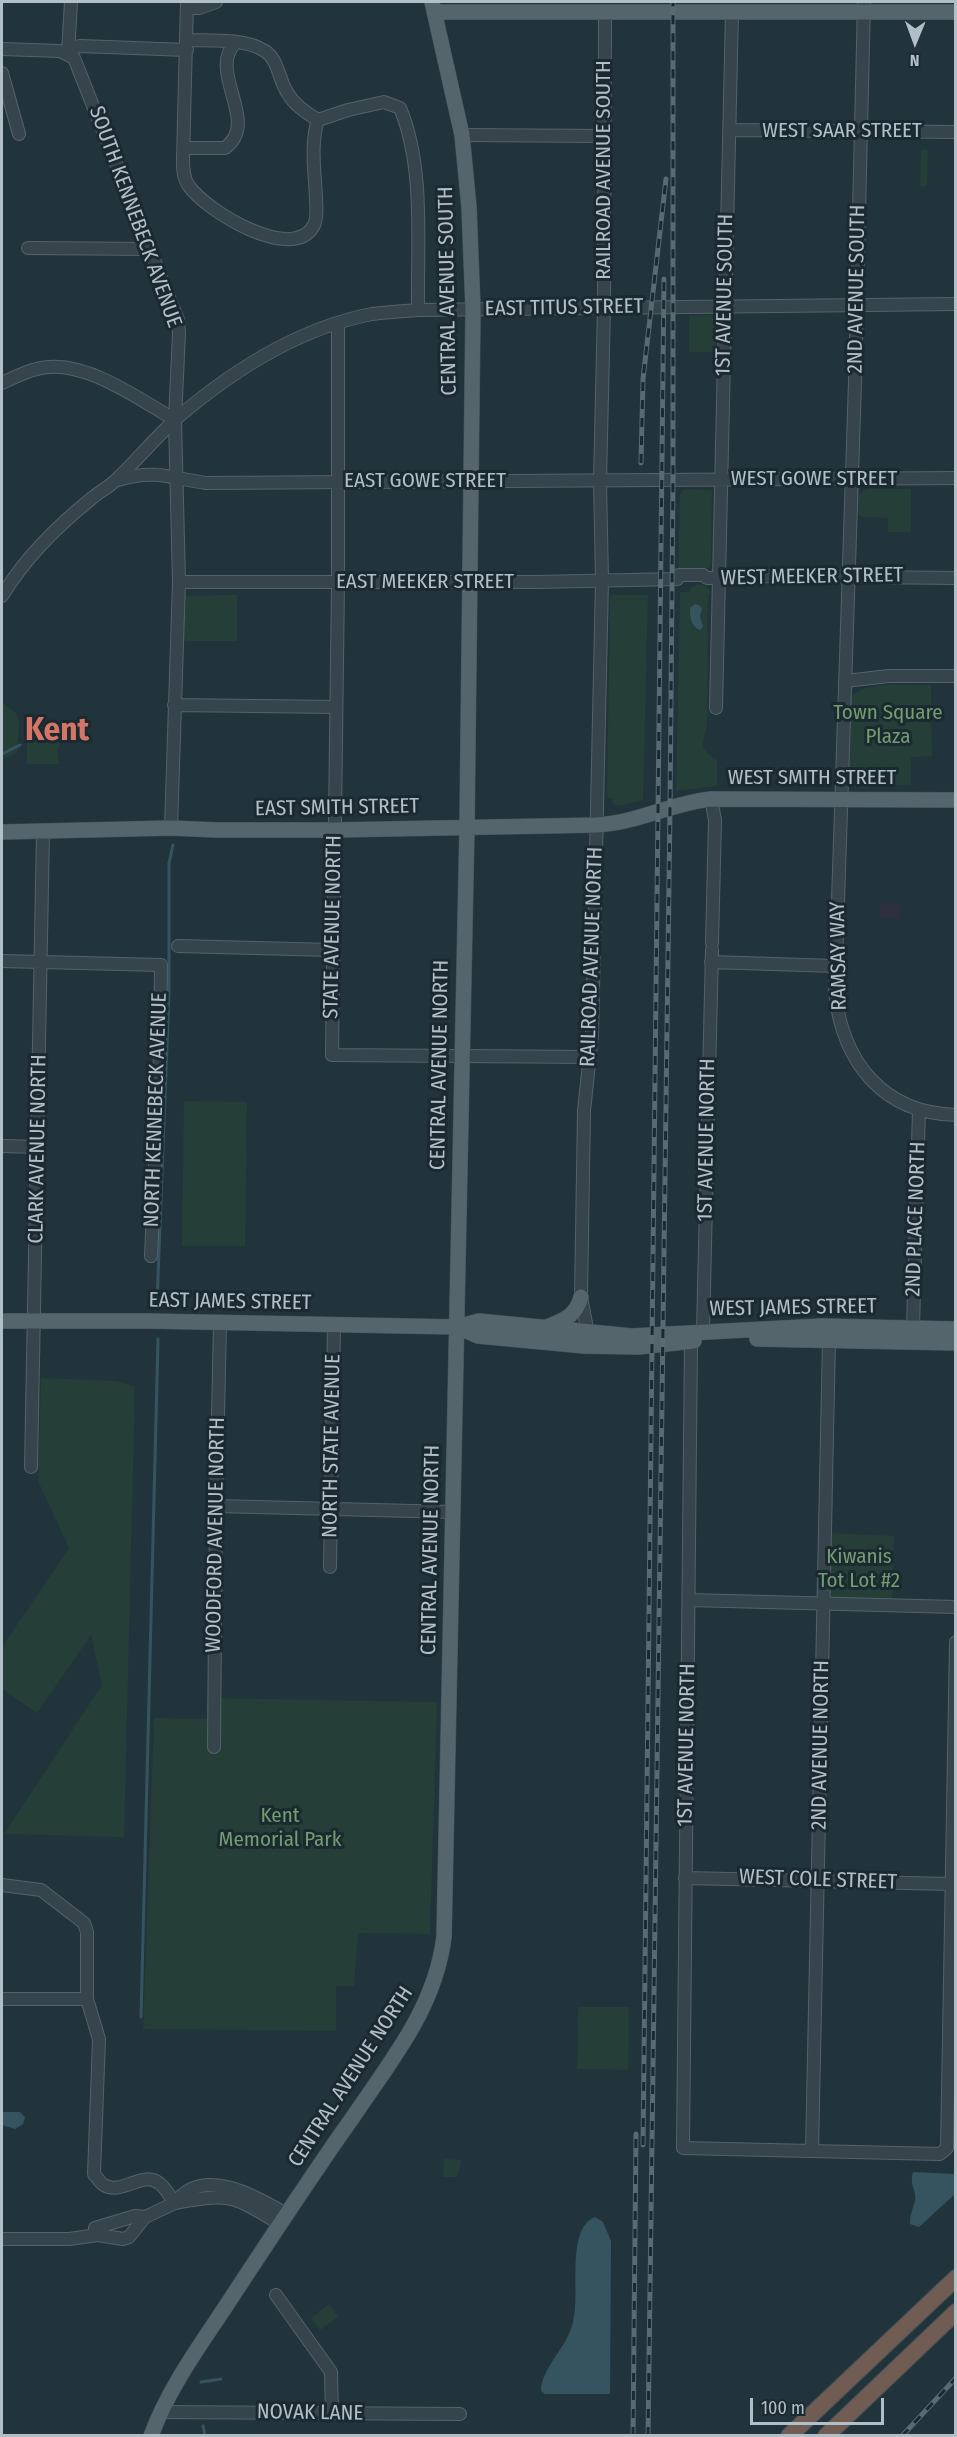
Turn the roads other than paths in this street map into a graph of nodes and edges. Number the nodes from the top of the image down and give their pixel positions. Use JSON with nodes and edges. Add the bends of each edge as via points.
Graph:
{"nodes":[{"id":1,"x":71,"y":2,"type":"edge"},
{"id":2,"x":216,"y":2,"type":"edge"},
{"id":3,"x":187,"y":5,"type":"edge"},
{"id":4,"x":434,"y":7,"type":"edge"},
{"id":5,"x":527,"y":7,"type":"edge"},
{"id":6,"x":648,"y":7,"type":"edge"},
{"id":7,"x":701,"y":7,"type":"edge"},
{"id":8,"x":864,"y":7,"type":"edge"},
{"id":9,"x":605,"y":12,"type":"junction"},
{"id":10,"x":732,"y":12,"type":"junction"},
{"id":11,"x":956,"y":12,"type":"edge"},
{"id":12,"x":235,"y":42,"type":"junction"},
{"id":13,"x":187,"y":45,"type":"junction"},
{"id":14,"x":2,"y":49,"type":"edge"},
{"id":15,"x":68,"y":53,"type":"junction"},
{"id":16,"x":2,"y":73,"type":"edge"},
{"id":17,"x":318,"y":120,"type":"junction"},
{"id":18,"x":729,"y":130,"type":"junction"},
{"id":19,"x":860,"y":132,"type":"junction"},
{"id":20,"x":956,"y":132,"type":"edge"},
{"id":21,"x":19,"y":134,"type":"dead end"},
{"id":22,"x":462,"y":135,"type":"junction"},
{"id":23,"x":603,"y":136,"type":"junction"},
{"id":24,"x":184,"y":148,"type":"junction"},
{"id":25,"x":28,"y":248,"type":"dead end"},
{"id":26,"x":150,"y":249,"type":"junction"},
{"id":27,"x":857,"y":304,"type":"junction"},
{"id":28,"x":956,"y":304,"type":"edge"},
{"id":29,"x":724,"y":305,"type":"junction"},
{"id":30,"x":604,"y":307,"type":"junction"},
{"id":31,"x":473,"y":309,"type":"junction"},
{"id":32,"x":418,"y":310,"type":"junction"},
{"id":33,"x":338,"y":323,"type":"junction"},
{"id":34,"x":2,"y":383,"type":"edge"},
{"id":35,"x":175,"y":420,"type":"junction"},
{"id":36,"x":178,"y":477,"type":"junction"},
{"id":37,"x":956,"y":478,"type":"edge"},
{"id":38,"x":722,"y":479,"type":"junction"},
{"id":39,"x":851,"y":479,"type":"junction"},
{"id":40,"x":673,"y":480,"type":"joint"},
{"id":41,"x":471,"y":481,"type":"junction"},
{"id":42,"x":600,"y":481,"type":"junction"},
{"id":43,"x":114,"y":482,"type":"junction"},
{"id":44,"x":339,"y":482,"type":"junction"},
{"id":45,"x":847,"y":577,"type":"junction"},
{"id":46,"x":713,"y":578,"type":"junction"},
{"id":47,"x":956,"y":578,"type":"edge"},
{"id":48,"x":675,"y":579,"type":"joint"},
{"id":49,"x":602,"y":581,"type":"junction"},
{"id":50,"x":178,"y":582,"type":"junction"},
{"id":51,"x":338,"y":583,"type":"junction"},
{"id":52,"x":469,"y":583,"type":"junction"},
{"id":53,"x":2,"y":596,"type":"edge"},
{"id":54,"x":956,"y":676,"type":"edge"},
{"id":55,"x":845,"y":681,"type":"junction"},
{"id":56,"x":174,"y":705,"type":"junction"},
{"id":57,"x":336,"y":707,"type":"junction"},
{"id":58,"x":716,"y":708,"type":"dead end"},
{"id":59,"x":711,"y":799,"type":"junction"},
{"id":60,"x":840,"y":800,"type":"junction"},
{"id":61,"x":956,"y":800,"type":"edge"},
{"id":62,"x":670,"y":808,"type":"joint"},
{"id":63,"x":597,"y":825,"type":"junction"},
{"id":64,"x":467,"y":827,"type":"junction"},
{"id":65,"x":171,"y":828,"type":"junction"},
{"id":66,"x":334,"y":830,"type":"junction"},
{"id":67,"x":2,"y":832,"type":"edge"},
{"id":68,"x":43,"y":832,"type":"junction"},
{"id":69,"x":178,"y":946,"type":"dead end"},
{"id":70,"x":332,"y":950,"type":"junction"},
{"id":71,"x":711,"y":952,"type":"junction"},
{"id":72,"x":2,"y":961,"type":"edge"},
{"id":73,"x":41,"y":962,"type":"junction"},
{"id":74,"x":835,"y":966,"type":"junction"},
{"id":75,"x":461,"y":1057,"type":"junction"},
{"id":76,"x":590,"y":1057,"type":"junction"},
{"id":77,"x":919,"y":1110,"type":"junction"},
{"id":78,"x":956,"y":1115,"type":"edge"},
{"id":79,"x":2,"y":1146,"type":"edge"},
{"id":80,"x":38,"y":1147,"type":"junction"},
{"id":81,"x":151,"y":1256,"type":"dead end"},
{"id":82,"x":581,"y":1297,"type":"junction"},
{"id":83,"x":35,"y":1321,"type":"junction"},
{"id":84,"x":2,"y":1322,"type":"edge"},
{"id":85,"x":220,"y":1324,"type":"junction"},
{"id":86,"x":334,"y":1325,"type":"junction"},
{"id":87,"x":457,"y":1328,"type":"junction"},
{"id":88,"x":546,"y":1328,"type":"junction"},
{"id":89,"x":913,"y":1328,"type":"junction"},
{"id":90,"x":956,"y":1329,"type":"edge"},
{"id":91,"x":703,"y":1331,"type":"junction"},
{"id":92,"x":586,"y":1332,"type":"junction"},
{"id":93,"x":632,"y":1336,"type":"joint"},
{"id":94,"x":829,"y":1339,"type":"junction"},
{"id":95,"x":858,"y":1340,"type":"junction"},
{"id":96,"x":691,"y":1341,"type":"junction"},
{"id":97,"x":956,"y":1343,"type":"edge"},
{"id":98,"x":31,"y":1467,"type":"dead end"},
{"id":99,"x":216,"y":1506,"type":"junction"},
{"id":100,"x":331,"y":1509,"type":"junction"},
{"id":101,"x":453,"y":1512,"type":"junction"},
{"id":102,"x":330,"y":1567,"type":"dead end"},
{"id":103,"x":689,"y":1600,"type":"junction"},
{"id":104,"x":825,"y":1603,"type":"junction"},
{"id":105,"x":956,"y":1607,"type":"edge"},
{"id":106,"x":956,"y":1642,"type":"edge"},
{"id":107,"x":214,"y":1747,"type":"dead end"},
{"id":108,"x":685,"y":1878,"type":"junction"},
{"id":109,"x":818,"y":1880,"type":"junction"},
{"id":110,"x":951,"y":1884,"type":"junction"},
{"id":111,"x":2,"y":1885,"type":"edge"},
{"id":112,"x":2,"y":1999,"type":"edge"},
{"id":113,"x":87,"y":1999,"type":"junction"},
{"id":114,"x":812,"y":2151,"type":"junction"},
{"id":115,"x":175,"y":2203,"type":"junction"},
{"id":116,"x":145,"y":2217,"type":"junction"},
{"id":117,"x":283,"y":2219,"type":"junction"},
{"id":118,"x":96,"y":2231,"type":"junction"},
{"id":119,"x":2,"y":2239,"type":"edge"},
{"id":120,"x":956,"y":2278,"type":"edge"},
{"id":121,"x":276,"y":2295,"type":"dead end"},
{"id":122,"x":956,"y":2312,"type":"edge"},
{"id":123,"x":160,"y":2412,"type":"junction"},
{"id":124,"x":332,"y":2414,"type":"junction"},
{"id":125,"x":460,"y":2414,"type":"dead end"},
{"id":126,"x":152,"y":2436,"type":"edge"},
{"id":127,"x":789,"y":2436,"type":"edge"},
{"id":128,"x":826,"y":2436,"type":"edge"}],
"edges":[{"from":1,"to":15,"type":"street"},
{"from":2,"to":3,"type":"street","via":[[199,8]]},
{"from":3,"to":13,"type":"street"},
{"from":4,"to":5,"type":"main road"},
{"from":4,"to":22,"type":"main road","name":"CENTRAL AVENUE SOUTH"},
{"from":5,"to":9,"type":"main road"},
{"from":6,"to":7,"type":"main road","via":[[673,12]]},
{"from":6,"to":9,"type":"main road"},
{"from":7,"to":10,"type":"main road"},
{"from":8,"to":10,"type":"main road"},
{"from":8,"to":11,"type":"main road"},
{"from":8,"to":19,"type":"street","name":"2ND AVENUE SOUTH"},
{"from":9,"to":23,"type":"street","name":"RAILROAD AVENUE SOUTH"},
{"from":10,"to":18,"type":"street","name":"1ST AVENUE SOUTH"},
{"from":12,"to":13,"type":"street"},
{"from":12,"to":17,"type":"street","via":[[268,53],[286,92]]},
{"from":12,"to":24,"type":"street","via":[[230,47],[228,65],[238,120],[234,139],[225,148]]},
{"from":13,"to":15,"type":"street","via":[[80,46]]},
{"from":13,"to":24,"type":"street"},
{"from":14,"to":15,"type":"street"},
{"from":15,"to":26,"type":"street","name":"SOUTH KENNEBECK AVENUE","via":[[78,64]]},
{"from":16,"to":21,"type":"street"},
{"from":17,"to":24,"type":"street","via":[[314,140],[317,213],[314,225],[297,240],[282,241],[253,230],[200,198],[186,180]]},
{"from":17,"to":32,"type":"street","via":[[384,102],[400,108],[416,163]]},
{"from":18,"to":19,"type":"street","name":"WEST SAAR STREET"},
{"from":18,"to":29,"type":"street","name":"1ST AVENUE SOUTH"},
{"from":19,"to":20,"type":"street","name":"WEST SAAR STREET"},
{"from":19,"to":27,"type":"street","name":"2ND AVENUE SOUTH"},
{"from":22,"to":23,"type":"street"},
{"from":22,"to":31,"type":"main road","name":"CENTRAL AVENUE SOUTH"},
{"from":23,"to":30,"type":"street","name":"RAILROAD AVENUE SOUTH"},
{"from":25,"to":26,"type":"street"},
{"from":26,"to":35,"type":"street","name":"SOUTH KENNEBECK AVENUE","via":[[178,321]]},
{"from":27,"to":28,"type":"street","name":"EAST TITUS STREET"},
{"from":27,"to":29,"type":"street","name":"EAST TITUS STREET"},
{"from":27,"to":39,"type":"street","name":"2ND AVENUE SOUTH"},
{"from":29,"to":30,"type":"street","name":"EAST TITUS STREET"},
{"from":29,"to":38,"type":"street","name":"1ST AVENUE SOUTH"},
{"from":30,"to":31,"type":"street","name":"EAST TITUS STREET"},
{"from":30,"to":42,"type":"street","name":"RAILROAD AVENUE SOUTH"},
{"from":31,"to":32,"type":"street","name":"EAST TITUS STREET"},
{"from":31,"to":41,"type":"main road","name":"CENTRAL AVENUE SOUTH"},
{"from":32,"to":33,"type":"street","name":"EAST TITUS STREET","via":[[373,314]]},
{"from":33,"to":35,"type":"street","name":"EAST TITUS STREET","via":[[302,336],[255,362]]},
{"from":33,"to":44,"type":"street","name":"STATE AVENUE NORTH"},
{"from":34,"to":35,"type":"street","via":[[34,370],[75,370],[111,382]]},
{"from":35,"to":36,"type":"street","name":"SOUTH KENNEBECK AVENUE"},
{"from":35,"to":43,"type":"street","name":"EAST TITUS STREET"},
{"from":36,"to":43,"type":"street","name":"EAST TITUS STREET","via":[[154,473]]},
{"from":36,"to":44,"type":"street","name":"EAST GOWE STREET","via":[[206,483]]},
{"from":36,"to":50,"type":"street","name":"SOUTH KENNEBECK AVENUE"},
{"from":37,"to":39,"type":"street","name":"WEST GOWE STREET"},
{"from":38,"to":39,"type":"street","name":"WEST GOWE STREET"},
{"from":38,"to":40,"type":"street","name":"WEST GOWE STREET"},
{"from":38,"to":46,"type":"street","name":"1ST AVENUE SOUTH"},
{"from":39,"to":45,"type":"street","name":"2ND AVENUE SOUTH"},
{"from":40,"to":42,"type":"street","name":"EAST GOWE STREET"},
{"from":41,"to":42,"type":"street","name":"EAST GOWE STREET"},
{"from":41,"to":44,"type":"street","name":"EAST GOWE STREET"},
{"from":41,"to":52,"type":"main road","name":"CENTRAL AVENUE SOUTH"},
{"from":42,"to":49,"type":"street","name":"RAILROAD AVENUE SOUTH"},
{"from":43,"to":53,"type":"street","name":"EAST TITUS STREET","via":[[50,535]]},
{"from":44,"to":51,"type":"street","name":"STATE AVENUE NORTH"},
{"from":45,"to":46,"type":"street","name":"WEST MEEKER STREET"},
{"from":45,"to":47,"type":"street","name":"WEST MEEKER STREET"},
{"from":45,"to":55,"type":"street"},
{"from":46,"to":48,"type":"street","name":"WEST MEEKER STREET","via":[[679,575]]},
{"from":46,"to":58,"type":"street"},
{"from":48,"to":49,"type":"street","name":"EAST MEEKER STREET"},
{"from":49,"to":52,"type":"street","name":"EAST MEEKER STREET"},
{"from":49,"to":63,"type":"street","name":"RAILROAD AVENUE NORTH"},
{"from":50,"to":51,"type":"street","name":"EAST MEEKER STREET"},
{"from":50,"to":56,"type":"street"},
{"from":51,"to":52,"type":"street","name":"EAST MEEKER STREET"},
{"from":51,"to":57,"type":"street","name":"STATE AVENUE NORTH"},
{"from":52,"to":64,"type":"main road","name":"CENTRAL AVENUE NORTH"},
{"from":54,"to":55,"type":"street","via":[[889,676]]},
{"from":55,"to":60,"type":"street"},
{"from":56,"to":57,"type":"street"},
{"from":56,"to":65,"type":"street"},
{"from":57,"to":66,"type":"street","name":"STATE AVENUE NORTH"},
{"from":59,"to":60,"type":"main road","name":"WEST SMITH STREET"},
{"from":59,"to":62,"type":"main road","name":"WEST SMITH STREET"},
{"from":59,"to":71,"type":"street","name":"1ST AVENUE NORTH","via":[[715,820]]},
{"from":60,"to":61,"type":"main road","name":"WEST SMITH STREET"},
{"from":60,"to":74,"type":"street","name":"RAMSAY WAY"},
{"from":62,"to":63,"type":"main road","name":"EAST SMITH STREET"},
{"from":63,"to":64,"type":"main road","name":"EAST SMITH STREET"},
{"from":63,"to":76,"type":"street","name":"RAILROAD AVENUE NORTH"},
{"from":64,"to":66,"type":"main road","name":"EAST SMITH STREET"},
{"from":64,"to":75,"type":"main road","name":"CENTRAL AVENUE NORTH"},
{"from":65,"to":66,"type":"main road","name":"EAST SMITH STREET"},
{"from":65,"to":68,"type":"main road","name":"EAST SMITH STREET"},
{"from":66,"to":70,"type":"street","name":"STATE AVENUE NORTH"},
{"from":67,"to":68,"type":"main road","name":"EAST SMITH STREET"},
{"from":68,"to":73,"type":"street","name":"CLARK AVENUE NORTH"},
{"from":69,"to":70,"type":"street"},
{"from":70,"to":75,"type":"street","name":"STATE AVENUE NORTH","via":[[332,1055]]},
{"from":71,"to":74,"type":"street"},
{"from":71,"to":91,"type":"street","name":"1ST AVENUE NORTH"},
{"from":72,"to":73,"type":"street"},
{"from":73,"to":80,"type":"street","name":"CLARK AVENUE NORTH"},
{"from":73,"to":81,"type":"street","name":"NORTH KENNEBECK AVENUE","via":[[161,965]]},
{"from":74,"to":77,"type":"street","name":"RAMSAY WAY","via":[[837,1008],[851,1053],[867,1076],[888,1095]]},
{"from":75,"to":76,"type":"street"},
{"from":75,"to":87,"type":"main road","name":"CENTRAL AVENUE NORTH"},
{"from":76,"to":82,"type":"street","name":"RAILROAD AVENUE NORTH","via":[[584,1111]]},
{"from":77,"to":78,"type":"street","name":"RAMSAY WAY"},
{"from":77,"to":89,"type":"street","name":"2ND PLACE NORTH"},
{"from":79,"to":80,"type":"street"},
{"from":80,"to":83,"type":"street","name":"CLARK AVENUE NORTH"},
{"from":82,"to":88,"type":"main road","via":[[571,1316]]},
{"from":82,"to":92,"type":"street","name":"RAILROAD AVENUE NORTH"},
{"from":83,"to":84,"type":"main road","name":"EAST JAMES STREET"},
{"from":83,"to":85,"type":"main road","name":"EAST JAMES STREET"},
{"from":83,"to":98,"type":"street","name":"CLARK AVENUE NORTH"},
{"from":85,"to":86,"type":"main road","name":"EAST JAMES STREET"},
{"from":85,"to":99,"type":"street","name":"WOODFORD AVENUE NORTH"},
{"from":86,"to":87,"type":"main road","name":"EAST JAMES STREET"},
{"from":86,"to":100,"type":"street","name":"NORTH STATE AVENUE"},
{"from":87,"to":88,"type":"main road","name":"EAST JAMES STREET","via":[[479,1321]]},
{"from":87,"to":96,"type":"main road","name":"EAST JAMES STREET","via":[[478,1336],[584,1346],[638,1347]]},
{"from":87,"to":101,"type":"main road","name":"CENTRAL AVENUE NORTH"},
{"from":88,"to":92,"type":"main road","name":"EAST JAMES STREET"},
{"from":89,"to":90,"type":"main road","name":"WEST JAMES STREET"},
{"from":89,"to":91,"type":"main road","name":"WEST JAMES STREET","via":[[821,1326]]},
{"from":89,"to":95,"type":"main road","via":[[907,1334],[868,1334]]},
{"from":91,"to":93,"type":"main road","name":"WEST JAMES STREET"},
{"from":92,"to":93,"type":"main road","name":"EAST JAMES STREET"},
{"from":94,"to":95,"type":"main road","name":"WEST JAMES STREET"},
{"from":94,"to":96,"type":"main road","name":"WEST JAMES STREET"},
{"from":94,"to":104,"type":"street","name":"2ND AVENUE NORTH"},
{"from":95,"to":97,"type":"main road","name":"WEST JAMES STREET"},
{"from":96,"to":103,"type":"street","name":"1ST AVENUE NORTH"},
{"from":99,"to":100,"type":"street"},
{"from":99,"to":107,"type":"street","name":"WOODFORD AVENUE NORTH"},
{"from":100,"to":101,"type":"street"},
{"from":100,"to":102,"type":"street","name":"NORTH STATE AVENUE"},
{"from":101,"to":117,"type":"main road","name":"CENTRAL AVENUE NORTH","via":[[446,1922],[439,1968],[430,1996],[409,2034]]},
{"from":103,"to":104,"type":"street"},
{"from":103,"to":108,"type":"street","name":"1ST AVENUE NORTH"},
{"from":104,"to":105,"type":"street"},
{"from":104,"to":109,"type":"street","name":"2ND AVENUE NORTH"},
{"from":106,"to":110,"type":"street"},
{"from":108,"to":109,"type":"street","name":"WEST COLE STREET"},
{"from":108,"to":114,"type":"street","name":"1ST AVENUE NORTH","via":[[683,2148]]},
{"from":109,"to":110,"type":"street","name":"WEST COLE STREET"},
{"from":109,"to":114,"type":"street","name":"2ND AVENUE NORTH"},
{"from":110,"to":114,"type":"street","via":[[947,2148],[940,2154]]},
{"from":111,"to":113,"type":"street","via":[[41,1890],[84,1923]]},
{"from":112,"to":113,"type":"street"},
{"from":113,"to":115,"type":"street","via":[[99,2039],[94,2174],[103,2185],[115,2188],[153,2180]]},
{"from":115,"to":116,"type":"street"},
{"from":115,"to":117,"type":"street","via":[[225,2196]]},
{"from":116,"to":118,"type":"street","via":[[135,2216]]},
{"from":116,"to":118,"type":"street","via":[[123,2240]]},
{"from":117,"to":123,"type":"main road","name":"CENTRAL AVENUE NORTH"},
{"from":118,"to":119,"type":"street","via":[[69,2239]]},
{"from":120,"to":127,"type":"highway"},
{"from":121,"to":124,"type":"street","via":[[331,2372]]},
{"from":122,"to":128,"type":"highway"},
{"from":123,"to":124,"type":"street","name":"NOVAK LANE"},
{"from":123,"to":126,"type":"main road","name":"CENTRAL AVENUE NORTH"},
{"from":124,"to":125,"type":"street","name":"NOVAK LANE"}]}
